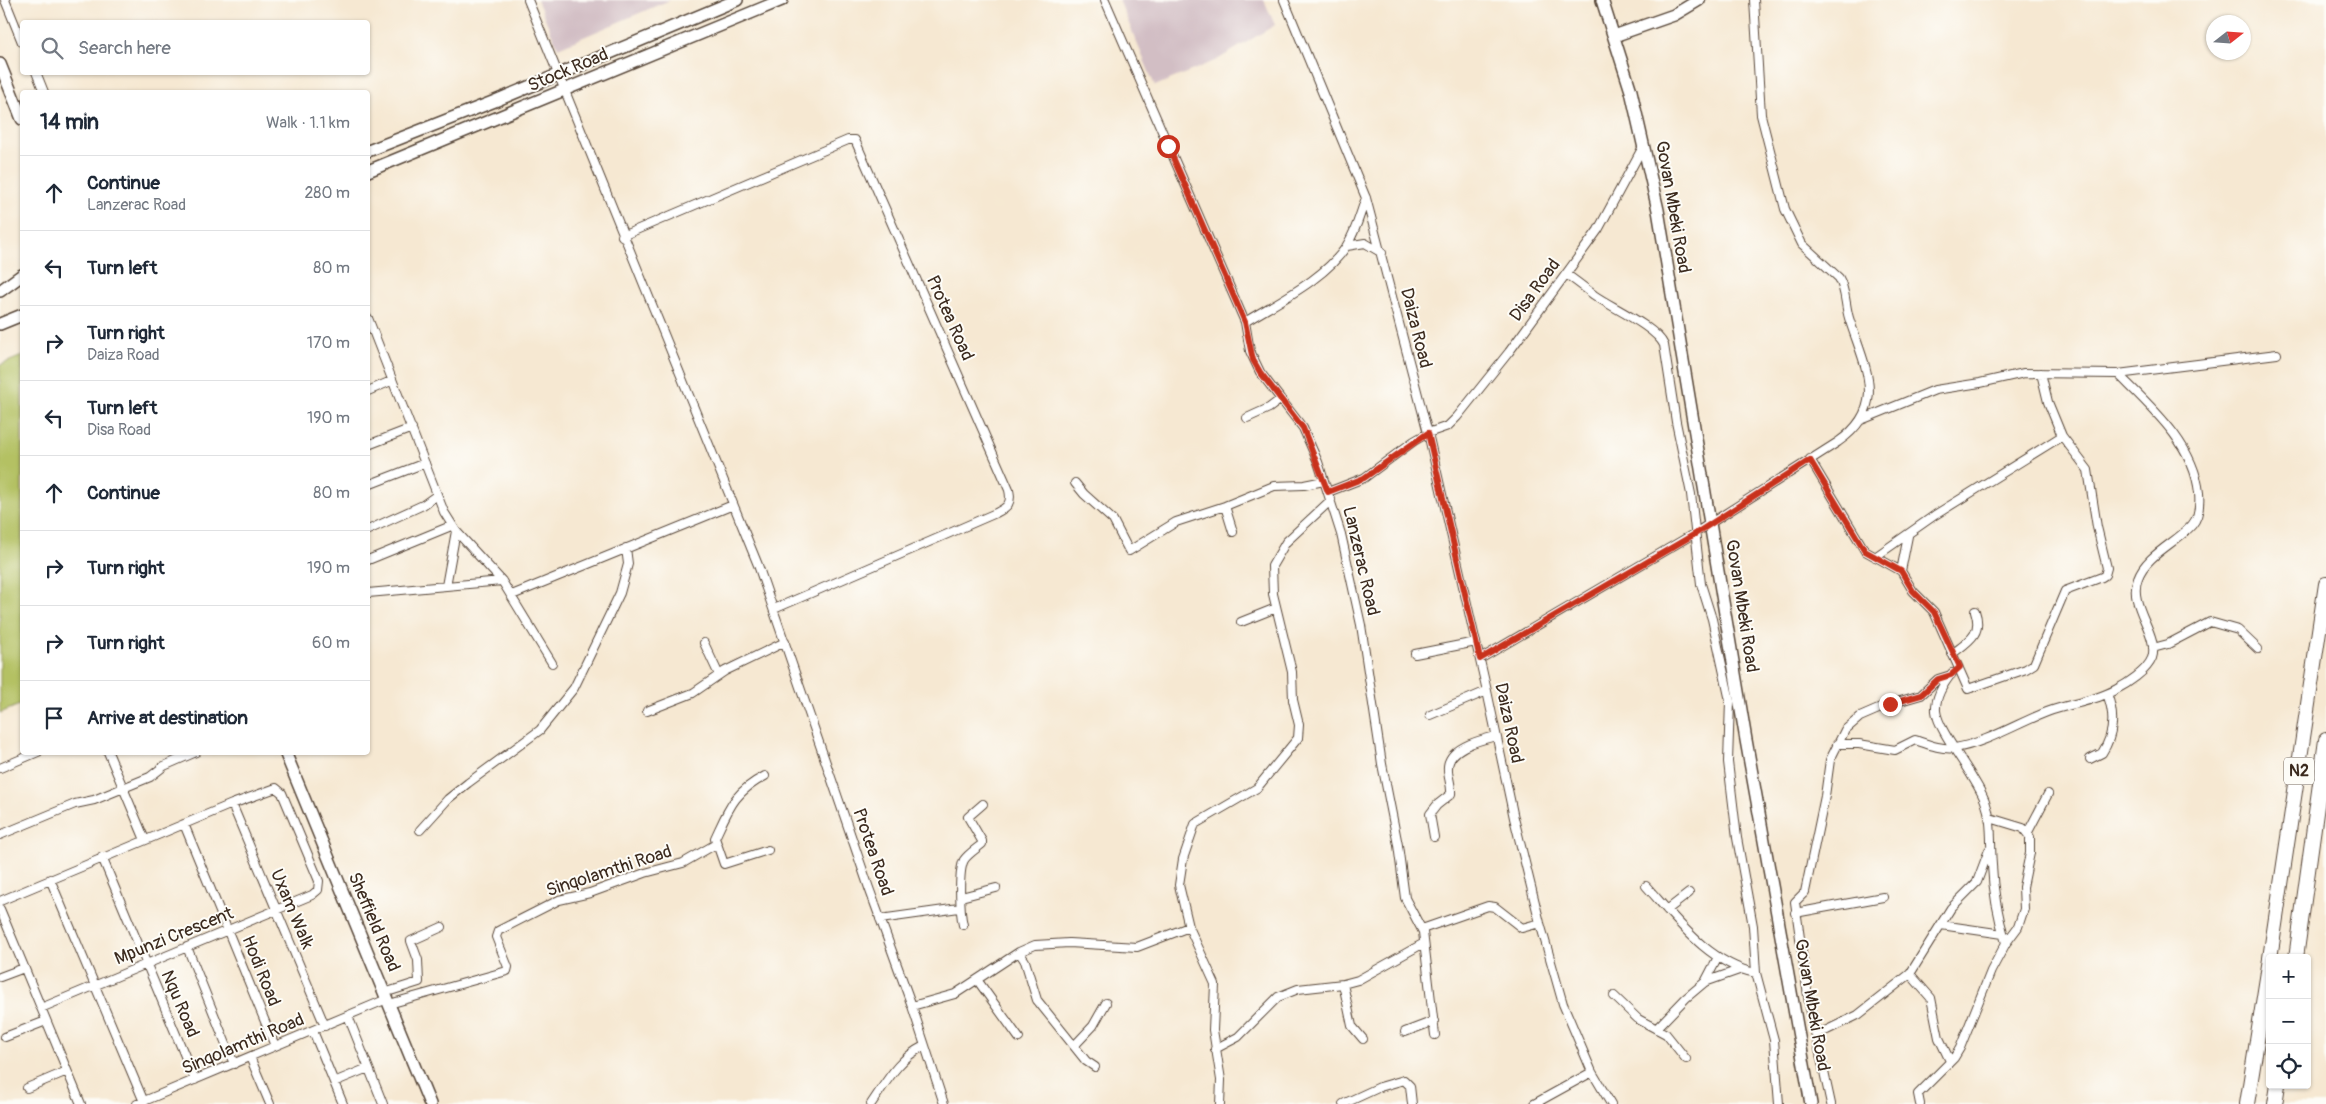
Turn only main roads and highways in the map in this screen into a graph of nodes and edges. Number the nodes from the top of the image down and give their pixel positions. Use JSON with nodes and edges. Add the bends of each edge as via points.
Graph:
{"nodes":[{"id":1,"x":737,"y":0,"type":"edge"},
{"id":2,"x":782,"y":0,"type":"edge"},
{"id":3,"x":1602,"y":0,"type":"edge"},
{"id":4,"x":1699,"y":0,"type":"edge"},
{"id":5,"x":1614,"y":36,"type":"junction"},
{"id":6,"x":0,"y":64,"type":"edge"},
{"id":7,"x":20,"y":114,"type":"edge"},
{"id":8,"x":370,"y":150,"type":"edge"},
{"id":9,"x":370,"y":170,"type":"edge"},
{"id":10,"x":20,"y":277,"type":"edge"},
{"id":11,"x":20,"y":285,"type":"edge"},
{"id":12,"x":0,"y":292,"type":"edge"},
{"id":13,"x":19,"y":317,"type":"edge"},
{"id":14,"x":0,"y":324,"type":"edge"},
{"id":15,"x":2326,"y":584,"type":"edge"},
{"id":16,"x":2326,"y":740,"type":"edge"},
{"id":17,"x":286,"y":755,"type":"edge"},
{"id":18,"x":2271,"y":954,"type":"edge"},
{"id":19,"x":2297,"y":954,"type":"edge"},
{"id":20,"x":2266,"y":983,"type":"edge"},
{"id":21,"x":2277,"y":1089,"type":"edge"},
{"id":22,"x":430,"y":1104,"type":"edge"},
{"id":23,"x":1811,"y":1104,"type":"edge"},
{"id":24,"x":2247,"y":1104,"type":"edge"},
{"id":25,"x":2275,"y":1104,"type":"edge"}],
"edges":[{"from":1,"to":8,"type":"main road","name":"Stock Road"},
{"from":2,"to":9,"type":"main road","name":"Stock Road"},
{"from":3,"to":5,"type":"main road","name":"Govan Mbeki Road"},
{"from":4,"to":5,"type":"main road","via":[[1674,15]]},
{"from":5,"to":23,"type":"main road","name":"Govan Mbeki Road","via":[[1658,210],[1746,740]]},
{"from":6,"to":7,"type":"main road"},
{"from":10,"to":12,"type":"main road"},
{"from":11,"to":12,"type":"main road"},
{"from":13,"to":14,"type":"main road"},
{"from":15,"to":18,"type":"highway","number":"N2"},
{"from":16,"to":19,"type":"highway","number":"N2"},
{"from":17,"to":22,"type":"main road","name":"Sheffield Road"},
{"from":20,"to":24,"type":"highway","number":"N2"},
{"from":21,"to":25,"type":"highway"}]}
